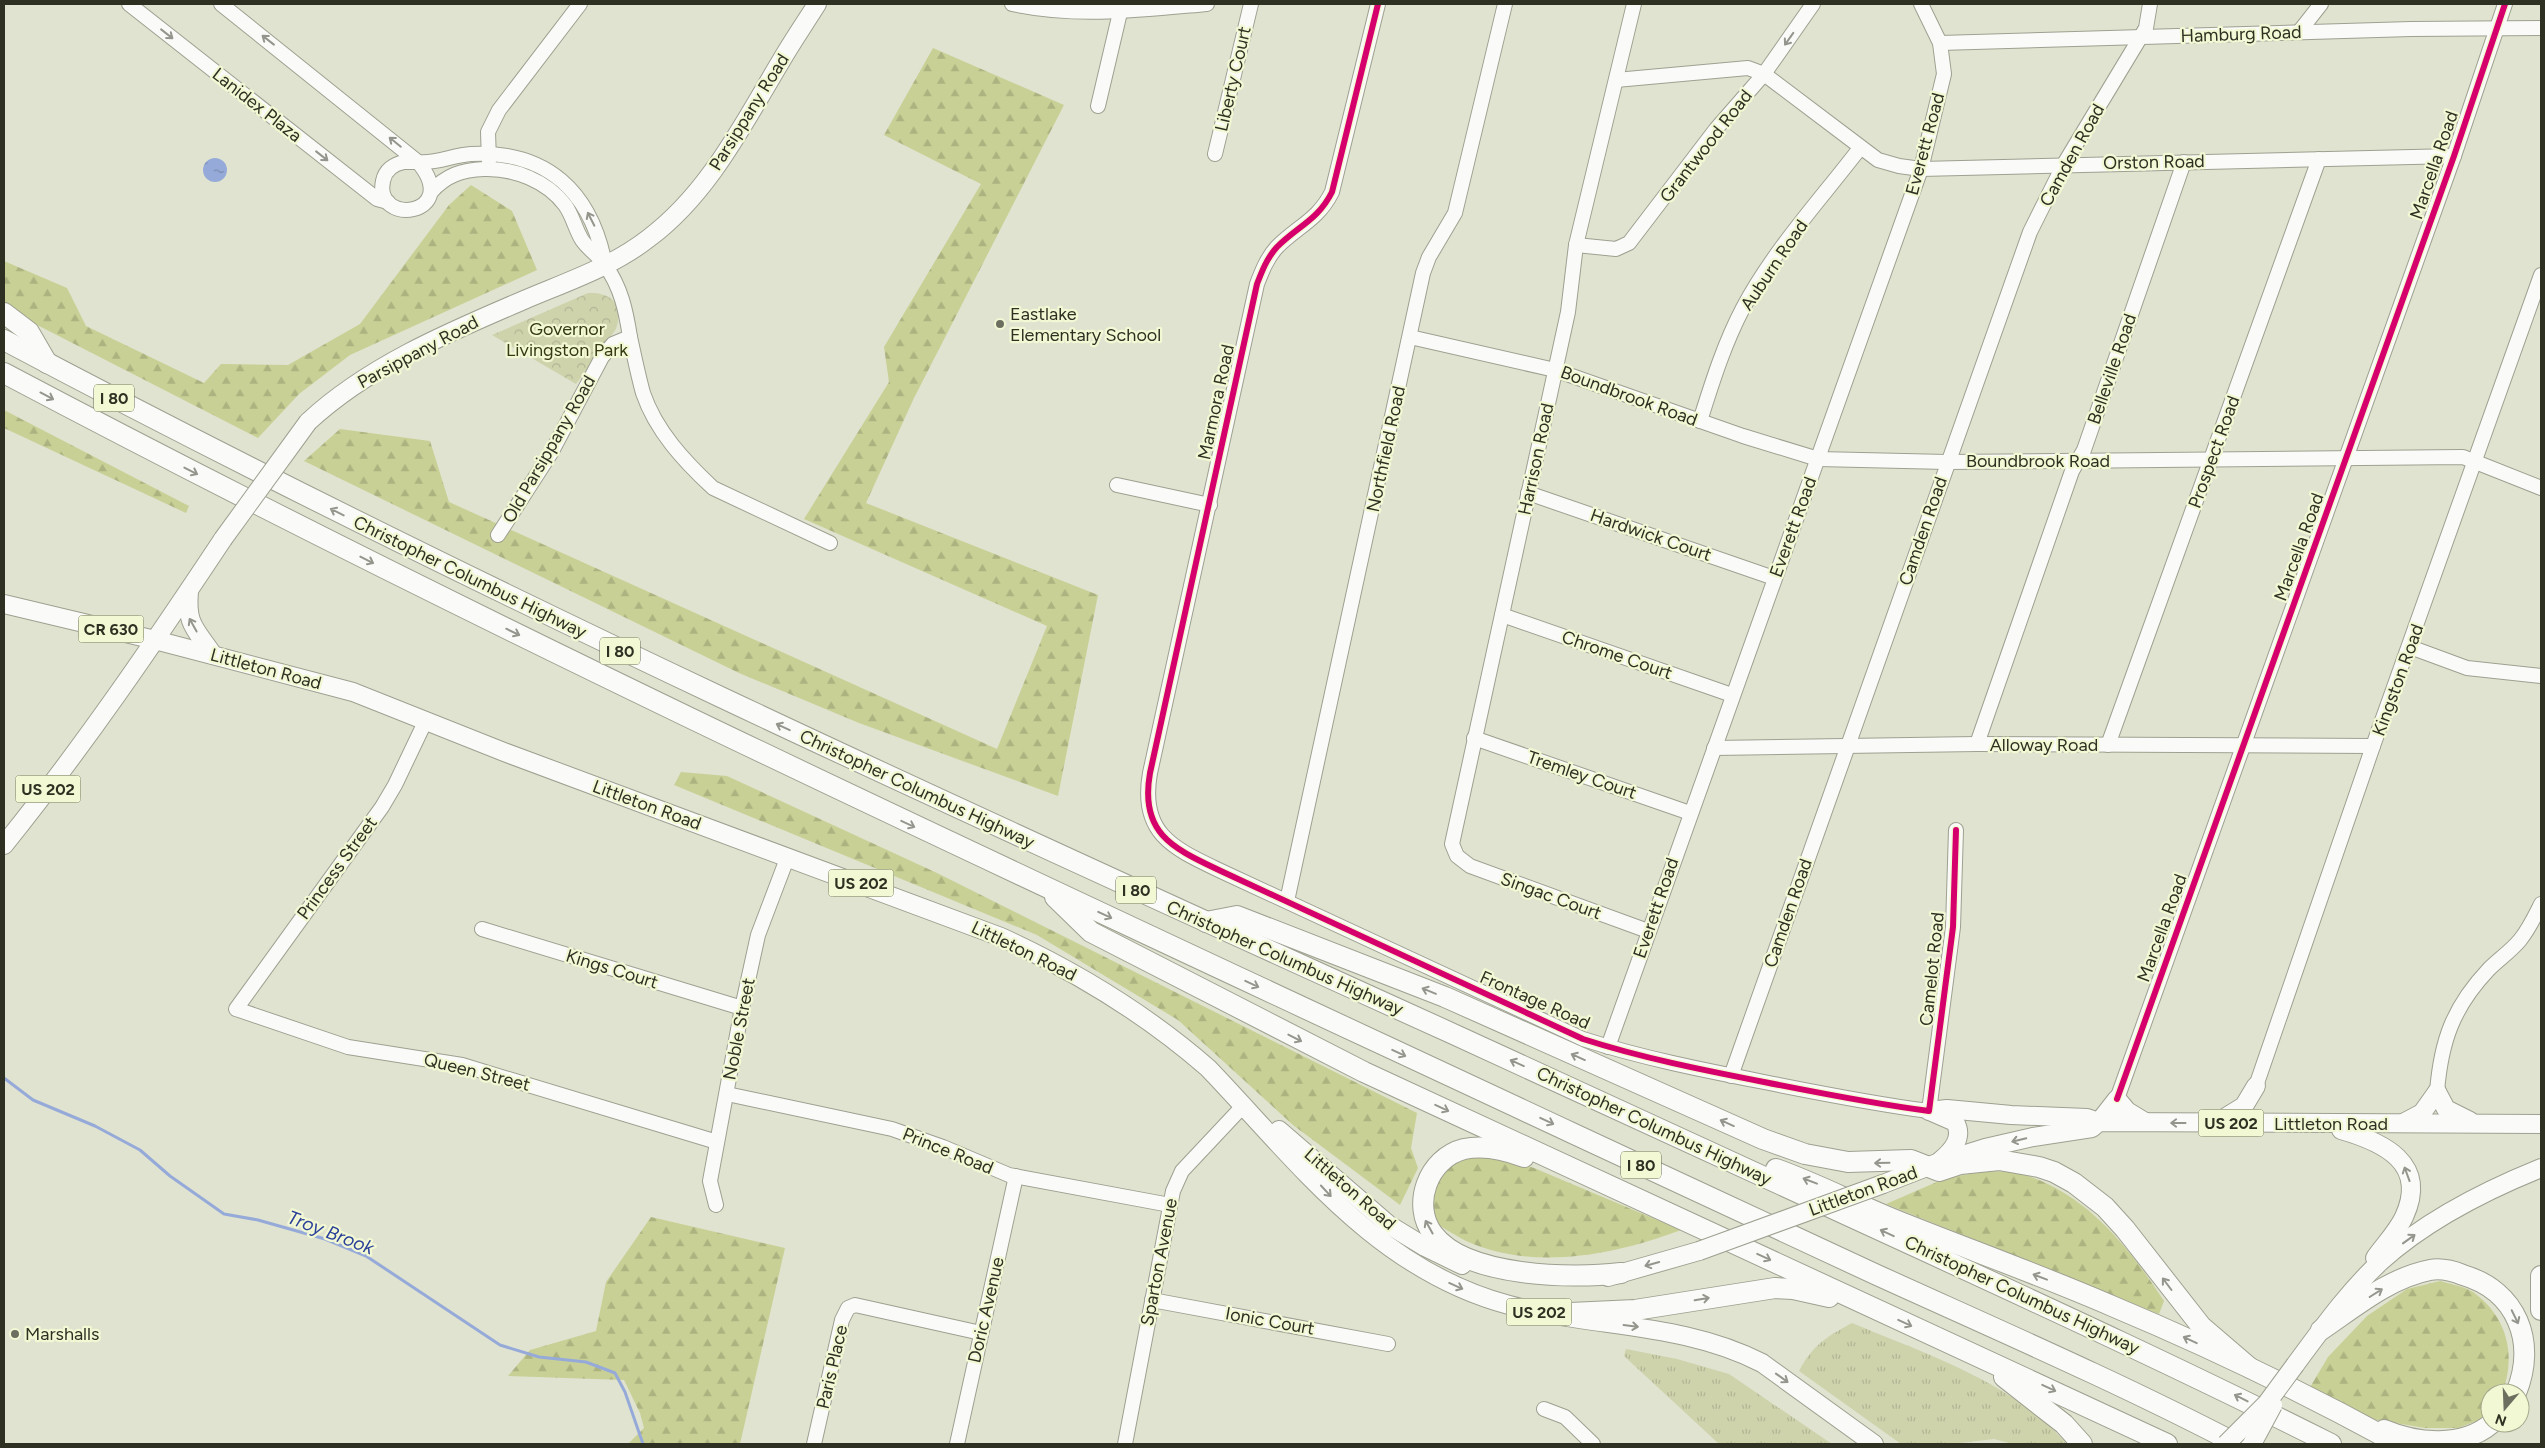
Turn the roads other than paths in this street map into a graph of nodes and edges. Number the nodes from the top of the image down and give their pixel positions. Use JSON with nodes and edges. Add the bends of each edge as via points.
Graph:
{"nodes":[{"id":1,"x":129,"y":4,"type":"edge"},
{"id":2,"x":221,"y":4,"type":"edge"},
{"id":3,"x":580,"y":4,"type":"edge"},
{"id":4,"x":817,"y":4,"type":"edge"},
{"id":5,"x":1012,"y":4,"type":"edge"},
{"id":6,"x":1207,"y":4,"type":"edge"},
{"id":7,"x":1251,"y":4,"type":"edge"},
{"id":8,"x":1378,"y":4,"type":"edge"},
{"id":9,"x":1505,"y":4,"type":"edge"},
{"id":10,"x":1634,"y":4,"type":"edge"},
{"id":11,"x":1813,"y":4,"type":"edge"},
{"id":12,"x":1921,"y":4,"type":"edge"},
{"id":13,"x":2150,"y":4,"type":"edge"},
{"id":14,"x":2321,"y":4,"type":"edge"},
{"id":15,"x":2505,"y":4,"type":"edge"},
{"id":16,"x":1121,"y":8,"type":"edge"},
{"id":17,"x":2497,"y":28,"type":"junction"},
{"id":18,"x":2541,"y":28,"type":"edge"},
{"id":19,"x":2299,"y":32,"type":"junction"},
{"id":20,"x":2142,"y":37,"type":"junction"},
{"id":21,"x":1940,"y":43,"type":"junction"},
{"id":22,"x":1764,"y":74,"type":"junction"},
{"id":23,"x":1616,"y":80,"type":"junction"},
{"id":24,"x":1098,"y":106,"type":"dead end"},
{"id":25,"x":1860,"y":148,"type":"junction"},
{"id":26,"x":488,"y":153,"type":"junction"},
{"id":27,"x":1215,"y":154,"type":"dead end"},
{"id":28,"x":2454,"y":156,"type":"junction"},
{"id":29,"x":2319,"y":159,"type":"junction"},
{"id":30,"x":418,"y":162,"type":"junction"},
{"id":31,"x":2184,"y":162,"type":"junction"},
{"id":32,"x":2064,"y":164,"type":"junction"},
{"id":33,"x":1921,"y":168,"type":"junction"},
{"id":34,"x":490,"y":169,"type":"junction"},
{"id":35,"x":430,"y":192,"type":"junction"},
{"id":36,"x":388,"y":202,"type":"junction"},
{"id":37,"x":1576,"y":245,"type":"junction"},
{"id":38,"x":605,"y":265,"type":"junction"},
{"id":39,"x":2541,"y":275,"type":"edge"},
{"id":40,"x":4,"y":313,"type":"edge"},
{"id":41,"x":630,"y":337,"type":"junction"},
{"id":42,"x":1410,"y":337,"type":"junction"},
{"id":43,"x":4,"y":340,"type":"edge"},
{"id":44,"x":47,"y":363,"type":"junction"},
{"id":45,"x":1556,"y":370,"type":"junction"},
{"id":46,"x":4,"y":373,"type":"edge"},
{"id":47,"x":1700,"y":421,"type":"junction"},
{"id":48,"x":2347,"y":458,"type":"junction"},
{"id":49,"x":1818,"y":459,"type":"junction"},
{"id":50,"x":2079,"y":460,"type":"junction"},
{"id":51,"x":2212,"y":460,"type":"junction"},
{"id":52,"x":1947,"y":462,"type":"junction"},
{"id":53,"x":2474,"y":462,"type":"junction"},
{"id":54,"x":1117,"y":485,"type":"dead end"},
{"id":55,"x":2541,"y":488,"type":"edge"},
{"id":56,"x":1528,"y":493,"type":"junction"},
{"id":57,"x":1210,"y":505,"type":"junction"},
{"id":58,"x":498,"y":535,"type":"dead end"},
{"id":59,"x":830,"y":543,"type":"dead end"},
{"id":60,"x":1774,"y":578,"type":"junction"},
{"id":61,"x":189,"y":590,"type":"junction"},
{"id":62,"x":4,"y":604,"type":"edge"},
{"id":63,"x":1502,"y":615,"type":"junction"},
{"id":64,"x":155,"y":640,"type":"junction"},
{"id":65,"x":2410,"y":647,"type":"junction"},
{"id":66,"x":213,"y":655,"type":"junction"},
{"id":67,"x":2541,"y":676,"type":"edge"},
{"id":68,"x":1732,"y":695,"type":"junction"},
{"id":69,"x":426,"y":720,"type":"junction"},
{"id":70,"x":1474,"y":738,"type":"junction"},
{"id":71,"x":1977,"y":744,"type":"junction"},
{"id":72,"x":2108,"y":745,"type":"junction"},
{"id":73,"x":2243,"y":745,"type":"junction"},
{"id":74,"x":1847,"y":746,"type":"junction"},
{"id":75,"x":2374,"y":746,"type":"junction"},
{"id":76,"x":1714,"y":748,"type":"junction"},
{"id":77,"x":1690,"y":813,"type":"junction"},
{"id":78,"x":1956,"y":830,"type":"dead end"},
{"id":79,"x":1158,"y":833,"type":"joint"},
{"id":80,"x":4,"y":845,"type":"edge"},
{"id":81,"x":788,"y":856,"type":"junction"},
{"id":82,"x":1457,"y":856,"type":"joint"},
{"id":83,"x":1045,"y":887,"type":"junction"},
{"id":84,"x":1287,"y":901,"type":"junction"},
{"id":85,"x":2541,"y":904,"type":"edge"},
{"id":86,"x":1206,"y":922,"type":"junction"},
{"id":87,"x":482,"y":929,"type":"dead end"},
{"id":88,"x":1648,"y":932,"type":"junction"},
{"id":89,"x":742,"y":1008,"type":"junction"},
{"id":90,"x":236,"y":1009,"type":"joint"},
{"id":91,"x":1608,"y":1047,"type":"junction"},
{"id":92,"x":1731,"y":1076,"type":"junction"},
{"id":93,"x":2256,"y":1086,"type":"junction"},
{"id":94,"x":2436,"y":1092,"type":"junction"},
{"id":95,"x":727,"y":1094,"type":"junction"},
{"id":96,"x":2117,"y":1099,"type":"junction"},
{"id":97,"x":1244,"y":1105,"type":"junction"},
{"id":98,"x":1929,"y":1111,"type":"junction"},
{"id":99,"x":2099,"y":1122,"type":"junction"},
{"id":100,"x":2145,"y":1122,"type":"junction"},
{"id":101,"x":2217,"y":1123,"type":"junction"},
{"id":102,"x":2284,"y":1124,"type":"junction"},
{"id":103,"x":2320,"y":1124,"type":"junction"},
{"id":104,"x":2398,"y":1124,"type":"junction"},
{"id":105,"x":2478,"y":1124,"type":"junction"},
{"id":106,"x":2541,"y":1124,"type":"edge"},
{"id":107,"x":1658,"y":1127,"type":"junction"},
{"id":108,"x":717,"y":1142,"type":"junction"},
{"id":109,"x":1934,"y":1165,"type":"junction"},
{"id":110,"x":2541,"y":1168,"type":"edge"},
{"id":111,"x":1016,"y":1176,"type":"junction"},
{"id":112,"x":1170,"y":1205,"type":"junction"},
{"id":113,"x":716,"y":1206,"type":"dead end"},
{"id":114,"x":1693,"y":1224,"type":"junction"},
{"id":115,"x":1621,"y":1273,"type":"junction"},
{"id":116,"x":2541,"y":1276,"type":"edge"},
{"id":117,"x":1152,"y":1300,"type":"junction"},
{"id":118,"x":1865,"y":1304,"type":"junction"},
{"id":119,"x":2340,"y":1305,"type":"junction"},
{"id":120,"x":2541,"y":1310,"type":"edge"},
{"id":121,"x":1549,"y":1314,"type":"junction"},
{"id":122,"x":2321,"y":1330,"type":"junction"},
{"id":123,"x":981,"y":1333,"type":"junction"},
{"id":124,"x":1388,"y":1344,"type":"dead end"},
{"id":125,"x":1972,"y":1353,"type":"junction"},
{"id":126,"x":2295,"y":1365,"type":"junction"},
{"id":127,"x":2250,"y":1368,"type":"junction"},
{"id":128,"x":2518,"y":1383,"type":"edge"},
{"id":129,"x":1544,"y":1410,"type":"dead end"},
{"id":130,"x":2337,"y":1411,"type":"junction"},
{"id":131,"x":2480,"y":1429,"type":"edge"},
{"id":132,"x":814,"y":1444,"type":"edge"},
{"id":133,"x":957,"y":1444,"type":"edge"},
{"id":134,"x":1124,"y":1444,"type":"edge"},
{"id":135,"x":1593,"y":1444,"type":"edge"},
{"id":136,"x":1874,"y":1444,"type":"edge"},
{"id":137,"x":2082,"y":1444,"type":"edge"},
{"id":138,"x":2167,"y":1444,"type":"edge"},
{"id":139,"x":2226,"y":1444,"type":"edge"},
{"id":140,"x":2238,"y":1444,"type":"edge"},
{"id":141,"x":2252,"y":1444,"type":"edge"},
{"id":142,"x":2331,"y":1444,"type":"edge"},
{"id":143,"x":2398,"y":1444,"type":"edge"}],
"edges":[{"from":1,"to":36,"type":"street","name":"Lanidex Plaza","one_way":true,"via":[[377,199]]},
{"from":30,"to":2,"type":"street","one_way":true},
{"from":3,"to":26,"type":"street","via":[[499,110],[488,132]]},
{"from":4,"to":38,"type":"main road","name":"Parsippany Road","via":[[726,154],[698,189],[649,238]]},
{"from":5,"to":16,"type":"street","via":[[1068,12]]},
{"from":6,"to":16,"type":"street"},
{"from":7,"to":27,"type":"street","name":"Liberty Court"},
{"from":8,"to":57,"type":"street","name":"Marmora Road","via":[[1332,192],[1324,208],[1276,248],[1262,269]]},
{"from":9,"to":42,"type":"street","name":"Northfield Road","via":[[1455,213],[1423,272]]},
{"from":10,"to":23,"type":"street","name":"Harrison Road"},
{"from":11,"to":22,"type":"street","name":"Grantwood Road","one_way":true},
{"from":12,"to":21,"type":"street","name":"Everett Road"},
{"from":13,"to":20,"type":"street","name":"Camden Road"},
{"from":14,"to":19,"type":"street"},
{"from":15,"to":17,"type":"street","name":"Marcella Road"},
{"from":16,"to":24,"type":"street"},
{"from":17,"to":18,"type":"street","name":"Hamburg Road"},
{"from":17,"to":19,"type":"street","name":"Hamburg Road"},
{"from":17,"to":28,"type":"street","name":"Marcella Road"},
{"from":19,"to":20,"type":"street","name":"Hamburg Road"},
{"from":20,"to":21,"type":"street","name":"Hamburg Road"},
{"from":20,"to":32,"type":"street","name":"Camden Road"},
{"from":21,"to":33,"type":"street","name":"Everett Road","via":[[1944,74]]},
{"from":22,"to":23,"type":"street","via":[[1748,68]]},
{"from":22,"to":25,"type":"street","name":"Orston Road"},
{"from":22,"to":37,"type":"street","name":"Grantwood Road","via":[[1716,129],[1629,243],[1616,249]]},
{"from":23,"to":37,"type":"street","name":"Harrison Road"},
{"from":25,"to":33,"type":"street","name":"Orston Road","via":[[1878,160]]},
{"from":25,"to":47,"type":"street","name":"Auburn Road","via":[[1763,275],[1743,308],[1718,363]]},
{"from":26,"to":30,"type":"street"},
{"from":26,"to":34,"type":"street"},
{"from":38,"to":26,"type":"street","one_way":true,"via":[[600,236],[569,186],[533,163]]},
{"from":28,"to":29,"type":"street","name":"Orston Road"},
{"from":28,"to":48,"type":"street","name":"Marcella Road"},
{"from":29,"to":31,"type":"street","name":"Orston Road"},
{"from":29,"to":51,"type":"street","name":"Prospect Road"},
{"from":30,"to":35,"type":"street","via":[[430,179]]},
{"from":30,"to":36,"type":"street","via":[[398,163],[387,171],[382,190]]},
{"from":31,"to":32,"type":"street","name":"Orston Road"},
{"from":31,"to":50,"type":"street","name":"Belleville Road"},
{"from":32,"to":33,"type":"street","name":"Orston Road"},
{"from":32,"to":52,"type":"street","name":"Camden Road","via":[[2030,232]]},
{"from":33,"to":49,"type":"street","name":"Everett Road"},
{"from":34,"to":35,"type":"street","name":"Lanidex Plaza","via":[[454,174]]},
{"from":34,"to":38,"type":"street","name":"Lanidex Plaza","via":[[520,174],[549,189],[566,206],[582,240]]},
{"from":35,"to":36,"type":"street","name":"Lanidex Plaza","via":[[424,204],[412,210],[400,210]]},
{"from":37,"to":45,"type":"street","name":"Harrison Road","via":[[1568,312]]},
{"from":38,"to":41,"type":"street","via":[[620,292]]},
{"from":38,"to":61,"type":"main road","name":"Parsippany Road","bridge":true,"via":[[466,325],[344,392],[308,422]]},
{"from":39,"to":53,"type":"street","name":"Kingston Road"},
{"from":40,"to":44,"type":"highway","via":[[29,332]]},
{"from":41,"to":58,"type":"street","name":"Old Parsippany Road","via":[[613,344],[602,357],[551,453]]},
{"from":41,"to":59,"type":"street","via":[[644,394],[655,419],[671,444],[698,474],[713,488]]},
{"from":42,"to":45,"type":"street","name":"Boundbrook Road"},
{"from":42,"to":84,"type":"street","name":"Northfield Road"},
{"from":43,"to":44,"type":"highway","name":"Christopher Columbus Highway","number":"I 80"},
{"from":86,"to":44,"type":"highway","name":"Christopher Columbus Highway","number":"I 80","one_way":true,"via":[[603,643],[353,520]]},
{"from":45,"to":47,"type":"street","name":"Boundbrook Road"},
{"from":45,"to":56,"type":"street","name":"Harrison Road"},
{"from":46,"to":83,"type":"highway","name":"Christopher Columbus Highway","number":"I 80","one_way":true,"via":[[182,467],[532,642]]},
{"from":47,"to":49,"type":"street","name":"Boundbrook Road"},
{"from":48,"to":51,"type":"street","name":"Boundbrook Road"},
{"from":48,"to":53,"type":"street","name":"Boundbrook Road","via":[[2463,457]]},
{"from":48,"to":73,"type":"street","name":"Marcella Road"},
{"from":49,"to":52,"type":"street","name":"Boundbrook Road"},
{"from":49,"to":60,"type":"street","name":"Everett Road"},
{"from":50,"to":51,"type":"street","name":"Boundbrook Road"},
{"from":50,"to":52,"type":"street","name":"Boundbrook Road"},
{"from":50,"to":71,"type":"street","name":"Belleville Road","via":[[2072,471]]},
{"from":51,"to":72,"type":"street","name":"Prospect Road"},
{"from":52,"to":74,"type":"street","name":"Camden Road"},
{"from":53,"to":55,"type":"street","name":"Boundbrook Road"},
{"from":53,"to":65,"type":"street","name":"Kingston Road"},
{"from":54,"to":57,"type":"street"},
{"from":56,"to":60,"type":"street","name":"Hardwick Court"},
{"from":56,"to":63,"type":"street","name":"Harrison Road"},
{"from":57,"to":79,"type":"street","name":"Marmora Road","via":[[1146,792],[1150,816]]},
{"from":60,"to":68,"type":"street","name":"Everett Road"},
{"from":61,"to":64,"type":"main road","name":"Parsippany Road"},
{"from":66,"to":61,"type":"main road","one_way":true,"via":[[190,623],[187,610]]},
{"from":62,"to":64,"type":"main road","name":"Littleton Road","number":"CR 630"},
{"from":63,"to":68,"type":"street","name":"Chrome Court"},
{"from":63,"to":70,"type":"street","name":"Harrison Road"},
{"from":64,"to":66,"type":"main road","name":"Littleton Road","number":"US 202"},
{"from":64,"to":80,"type":"main road","number":"US 202","via":[[97,723]]},
{"from":65,"to":67,"type":"street","via":[[2467,668]]},
{"from":65,"to":75,"type":"street","name":"Kingston Road"},
{"from":66,"to":69,"type":"main road","name":"Littleton Road","number":"US 202","via":[[353,692]]},
{"from":68,"to":76,"type":"street","name":"Everett Road"},
{"from":69,"to":81,"type":"main road","name":"Littleton Road","number":"US 202","via":[[504,752]]},
{"from":69,"to":90,"type":"street","name":"Princess Street","via":[[382,807]]},
{"from":70,"to":77,"type":"street","name":"Tremley Court"},
{"from":70,"to":82,"type":"street","name":"Harrison Road","via":[[1452,844]]},
{"from":71,"to":72,"type":"street","name":"Alloway Road"},
{"from":71,"to":74,"type":"street","name":"Alloway Road"},
{"from":72,"to":73,"type":"street","name":"Alloway Road"},
{"from":73,"to":75,"type":"street","name":"Alloway Road"},
{"from":73,"to":96,"type":"street","name":"Marcella Road"},
{"from":74,"to":76,"type":"street","name":"Alloway Road"},
{"from":74,"to":92,"type":"street","name":"Camden Road"},
{"from":75,"to":93,"type":"street","name":"Kingston Road"},
{"from":76,"to":77,"type":"street","name":"Everett Road"},
{"from":77,"to":88,"type":"street","name":"Everett Road"},
{"from":78,"to":98,"type":"street","name":"Camelot Road","via":[[1953,928]]},
{"from":79,"to":84,"type":"street","name":"Frontage Road","via":[[1180,851]]},
{"from":81,"to":89,"type":"street","name":"Noble Street","via":[[758,935]]},
{"from":81,"to":97,"type":"main road","name":"Littleton Road","number":"US 202","via":[[967,923],[1046,959],[1156,1026],[1208,1068]]},
{"from":82,"to":88,"type":"street","name":"Singac Court","via":[[1470,866]]},
{"from":83,"to":114,"type":"highway","one_way":true,"via":[[1091,932],[1364,1072]]},
{"from":83,"to":140,"type":"highway","name":"Christopher Columbus Highway","number":"I 80","one_way":true,"via":[[2075,1365]]},
{"from":84,"to":91,"type":"street","name":"Frontage Road","via":[[1554,1027]]},
{"from":85,"to":94,"type":"street","via":[[2520,940],[2489,969],[2454,1016],[2443,1048]]},
{"from":107,"to":86,"type":"highway","name":"Christopher Columbus Highway","number":"I 80","one_way":true},
{"from":109,"to":86,"type":"highway","one_way":true,"via":[[1911,1160],[1848,1162],[1783,1147],[1454,1001],[1381,972],[1237,916]]},
{"from":87,"to":89,"type":"street","name":"Kings Court"},
{"from":88,"to":91,"type":"street","name":"Everett Road"},
{"from":89,"to":95,"type":"street","name":"Noble Street"},
{"from":90,"to":108,"type":"street","name":"Queen Street","via":[[348,1047],[462,1065]]},
{"from":91,"to":92,"type":"street","name":"Frontage Road"},
{"from":92,"to":98,"type":"street","name":"Frontage Road"},
{"from":93,"to":101,"type":"main road","via":[[2244,1106]]},
{"from":93,"to":102,"type":"main road","via":[[2254,1096],[2259,1109]]},
{"from":94,"to":104,"type":"main road","via":[[2430,1105],[2418,1117]]},
{"from":94,"to":105,"type":"main road","via":[[2446,1109]]},
{"from":95,"to":108,"type":"street","name":"Noble Street"},
{"from":95,"to":111,"type":"street","name":"Prince Road","via":[[892,1129]]},
{"from":96,"to":99,"type":"main road"},
{"from":96,"to":100,"type":"main road","via":[[2127,1111]]},
{"from":97,"to":112,"type":"street","name":"Sparton Avenue","via":[[1182,1171]]},
{"from":97,"to":115,"type":"main road","name":"Littleton Road","number":"US 202","via":[[1291,1138],[1389,1225],[1453,1261],[1499,1276],[1539,1282],[1598,1280]]},
{"from":97,"to":121,"type":"main road","name":"Littleton Road","number":"US 202","one_way":true,"via":[[1352,1219],[1400,1256],[1473,1294]]},
{"from":98,"to":99,"type":"main road","via":[[1947,1109],[2087,1118]]},
{"from":98,"to":109,"type":"main road","via":[[1954,1122],[1958,1130],[1954,1148]]},
{"from":99,"to":100,"type":"main road","name":"Littleton Road","number":"US 202"},
{"from":99,"to":109,"type":"main road","name":"Littleton Road","number":"US 202","one_way":true,"via":[[2092,1128],[2023,1139]]},
{"from":101,"to":100,"type":"main road","name":"Littleton Road","number":"US 202","one_way":true},
{"from":101,"to":102,"type":"main road","name":"Littleton Road","number":"US 202"},
{"from":102,"to":103,"type":"main road","name":"Littleton Road","number":"US 202"},
{"from":103,"to":104,"type":"main road","name":"Littleton Road","number":"US 202"},
{"from":119,"to":103,"type":"main road","one_way":true,"via":[[2403,1219],[2411,1188],[2404,1166],[2390,1149],[2370,1139]]},
{"from":104,"to":105,"type":"main road","name":"Littleton Road","number":"US 202"},
{"from":105,"to":106,"type":"main road","name":"Littleton Road","number":"US 202"},
{"from":127,"to":107,"type":"highway","one_way":true,"via":[[2110,1305],[1905,1224],[1812,1182]]},
{"from":142,"to":107,"type":"highway","name":"Christopher Columbus Highway","number":"I 80","one_way":true,"via":[[2175,1366]]},
{"from":108,"to":113,"type":"street","name":"Noble Street","via":[[710,1181]]},
{"from":109,"to":115,"type":"main road","name":"Littleton Road","number":"US 202","one_way":true,"bridge":true,"via":[[1699,1251]]},
{"from":127,"to":109,"type":"highway","one_way":true,"via":[[2201,1326],[2125,1229],[2105,1207],[2074,1183],[2039,1166],[2017,1162],[1982,1161],[1939,1171]]},
{"from":119,"to":110,"type":"main road","one_way":true,"via":[[2380,1263],[2417,1234],[2468,1201]]},
{"from":111,"to":112,"type":"street","name":"Prince Road"},
{"from":111,"to":123,"type":"street","name":"Doric Avenue"},
{"from":112,"to":117,"type":"street","name":"Sparton Avenue"},
{"from":115,"to":114,"type":"highway","one_way":true,"via":[[1588,1276],[1524,1273],[1454,1252],[1433,1235],[1424,1219],[1423,1196],[1428,1179],[1438,1164],[1456,1152],[1475,1148],[1502,1150]]},
{"from":114,"to":118,"type":"highway","one_way":true},
{"from":116,"to":120,"type":"highway"},
{"from":117,"to":124,"type":"street","name":"Ionic Court"},
{"from":117,"to":134,"type":"street","name":"Sparton Avenue"},
{"from":121,"to":118,"type":"highway","one_way":true,"via":[[1635,1310],[1775,1288]]},
{"from":118,"to":125,"type":"highway","one_way":true},
{"from":119,"to":122,"type":"main road"},
{"from":121,"to":136,"type":"main road","name":"Littleton Road","number":"US 202","one_way":true,"via":[[1664,1330],[1744,1353],[1762,1362]]},
{"from":122,"to":126,"type":"main road"},
{"from":122,"to":128,"type":"highway","one_way":true,"via":[[2382,1289],[2414,1274],[2441,1270],[2474,1278],[2502,1296],[2518,1321],[2524,1343]]},
{"from":123,"to":132,"type":"street","name":"Paris Place","via":[[855,1305],[848,1308],[842,1320]]},
{"from":123,"to":133,"type":"street","name":"Doric Avenue"},
{"from":125,"to":137,"type":"highway","via":[[2041,1404]]},
{"from":125,"to":138,"type":"highway","one_way":true},
{"from":126,"to":139,"type":"main road","bridge":true,"via":[[2267,1403]]},
{"from":126,"to":141,"type":"main road","bridge":true},
{"from":127,"to":130,"type":"highway"},
{"from":129,"to":135,"type":"street","via":[[1565,1417]]},
{"from":130,"to":131,"type":"highway","via":[[2393,1434],[2430,1441],[2466,1436]]},
{"from":130,"to":143,"type":"highway"}]}
